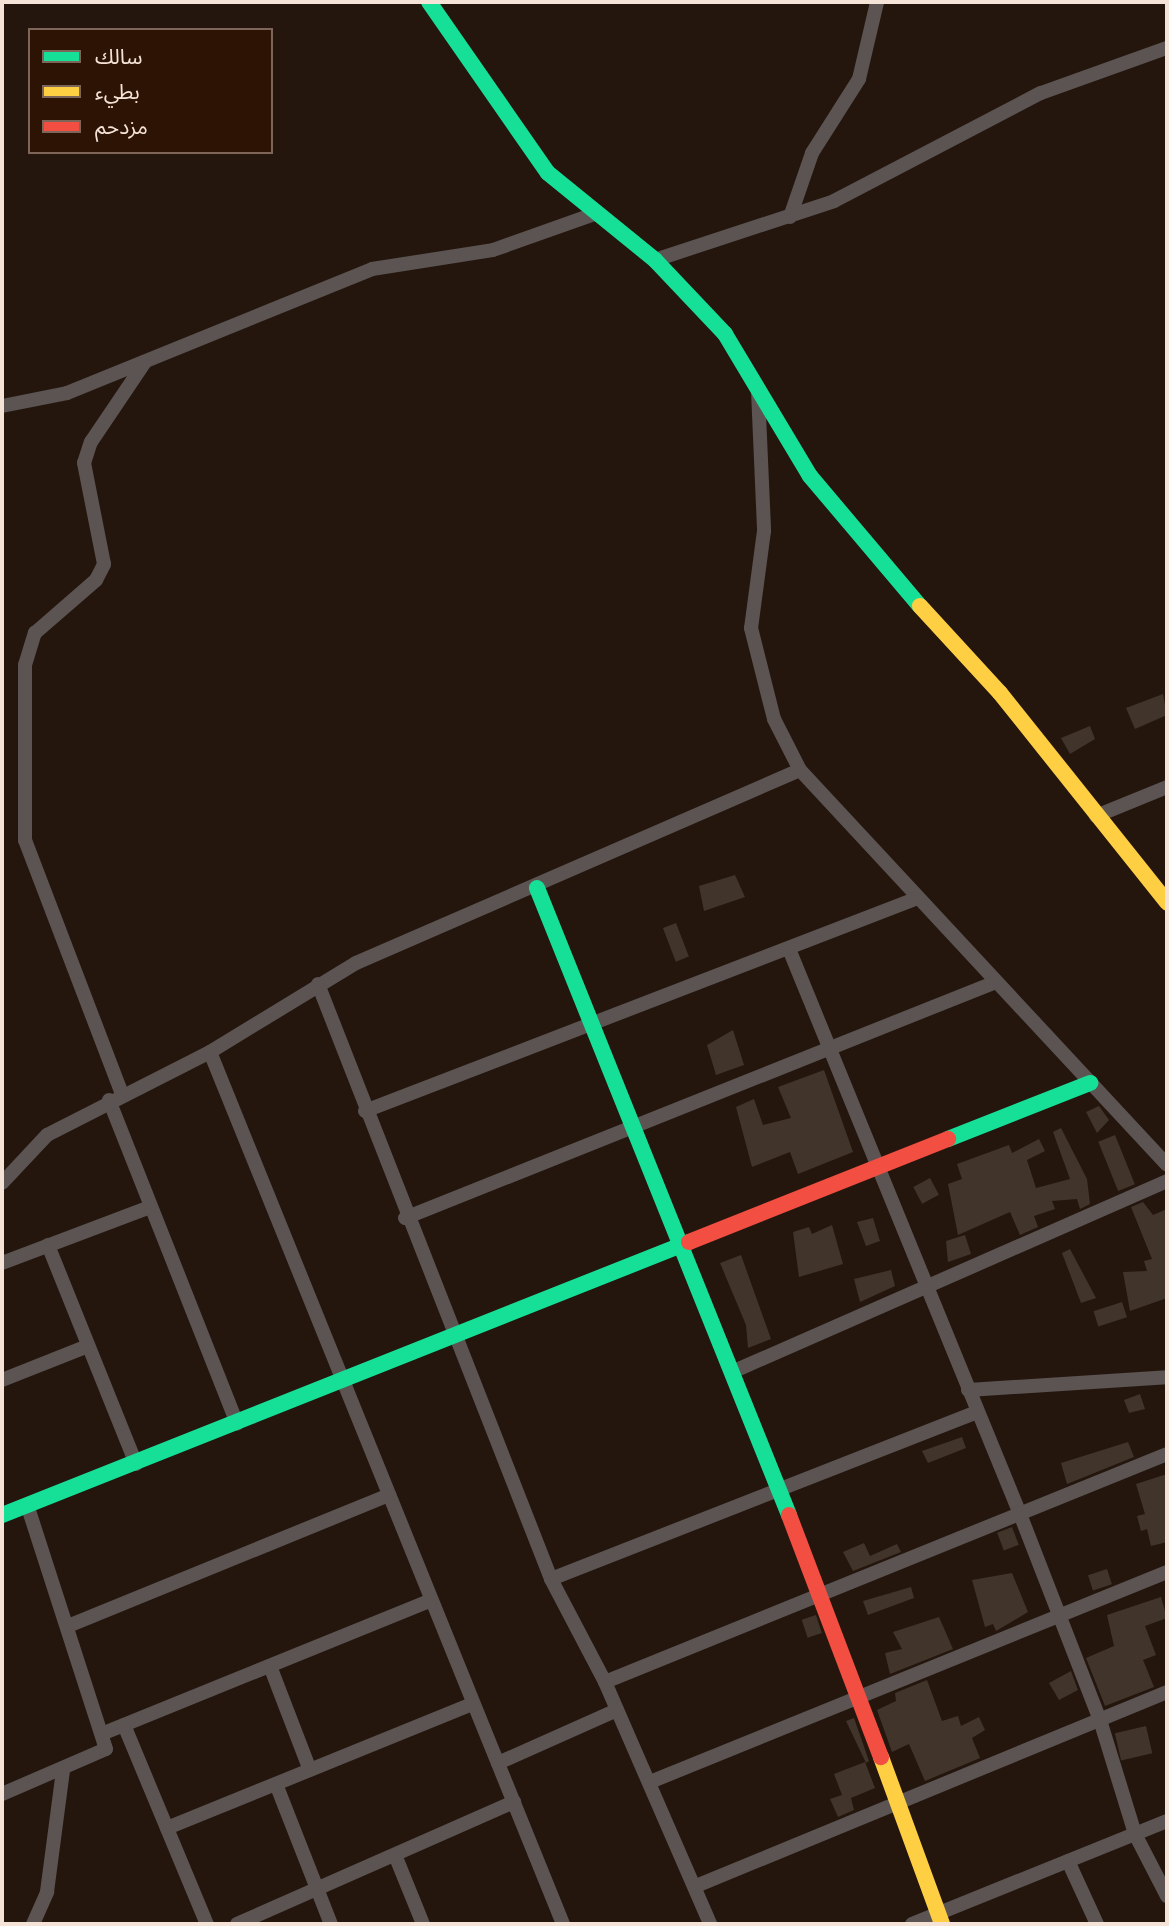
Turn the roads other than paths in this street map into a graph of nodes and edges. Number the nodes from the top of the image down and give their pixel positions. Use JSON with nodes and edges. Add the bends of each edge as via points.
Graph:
{"nodes":[{"id":1,"x":429,"y":2,"type":"edge"},
{"id":2,"x":877,"y":2,"type":"edge"},
{"id":3,"x":1167,"y":48,"type":"edge"},
{"id":4,"x":592,"y":215,"type":"junction"},
{"id":5,"x":790,"y":217,"type":"junction"},
{"id":6,"x":655,"y":260,"type":"junction"},
{"id":7,"x":145,"y":362,"type":"junction"},
{"id":8,"x":758,"y":391,"type":"junction"},
{"id":9,"x":2,"y":406,"type":"edge"},
{"id":10,"x":800,"y":770,"type":"junction"},
{"id":11,"x":1167,"y":787,"type":"edge"},
{"id":12,"x":1096,"y":816,"type":"junction"},
{"id":13,"x":537,"y":888,"type":"junction"},
{"id":14,"x":918,"y":898,"type":"junction"},
{"id":15,"x":1167,"y":902,"type":"edge"},
{"id":16,"x":789,"y":949,"type":"junction"},
{"id":17,"x":993,"y":983,"type":"junction"},
{"id":18,"x":318,"y":984,"type":"junction"},
{"id":19,"x":591,"y":1026,"type":"junction"},
{"id":20,"x":830,"y":1048,"type":"junction"},
{"id":21,"x":210,"y":1052,"type":"junction"},
{"id":22,"x":1090,"y":1083,"type":"junction"},
{"id":23,"x":115,"y":1097,"type":"junction"},
{"id":24,"x":365,"y":1111,"type":"junction"},
{"id":25,"x":631,"y":1129,"type":"junction"},
{"id":26,"x":1167,"y":1165,"type":"edge"},
{"id":27,"x":880,"y":1166,"type":"junction"},
{"id":28,"x":1167,"y":1181,"type":"edge"},
{"id":29,"x":2,"y":1183,"type":"edge"},
{"id":30,"x":150,"y":1207,"type":"junction"},
{"id":31,"x":405,"y":1219,"type":"junction"},
{"id":32,"x":676,"y":1244,"type":"junction"},
{"id":33,"x":48,"y":1245,"type":"junction"},
{"id":34,"x":2,"y":1263,"type":"edge"},
{"id":35,"x":927,"y":1289,"type":"junction"},
{"id":36,"x":452,"y":1336,"type":"junction"},
{"id":37,"x":88,"y":1346,"type":"junction"},
{"id":38,"x":732,"y":1372,"type":"junction"},
{"id":39,"x":1167,"y":1377,"type":"edge"},
{"id":40,"x":2,"y":1380,"type":"edge"},
{"id":41,"x":342,"y":1380,"type":"junction"},
{"id":42,"x":968,"y":1390,"type":"junction"},
{"id":43,"x":976,"y":1412,"type":"junction"},
{"id":44,"x":237,"y":1424,"type":"junction"},
{"id":45,"x":1167,"y":1454,"type":"edge"},
{"id":46,"x":136,"y":1464,"type":"junction"},
{"id":47,"x":780,"y":1488,"type":"junction"},
{"id":48,"x":389,"y":1495,"type":"junction"},
{"id":49,"x":27,"y":1506,"type":"junction"},
{"id":50,"x":1020,"y":1514,"type":"junction"},
{"id":51,"x":2,"y":1515,"type":"edge"},
{"id":52,"x":1167,"y":1572,"type":"edge"},
{"id":53,"x":551,"y":1579,"type":"junction"},
{"id":54,"x":822,"y":1596,"type":"junction"},
{"id":55,"x":431,"y":1600,"type":"junction"},
{"id":56,"x":1060,"y":1617,"type":"junction"},
{"id":57,"x":68,"y":1626,"type":"junction"},
{"id":58,"x":270,"y":1666,"type":"junction"},
{"id":59,"x":605,"y":1682,"type":"junction"},
{"id":60,"x":1167,"y":1692,"type":"edge"},
{"id":61,"x":861,"y":1697,"type":"junction"},
{"id":62,"x":473,"y":1704,"type":"junction"},
{"id":63,"x":617,"y":1710,"type":"junction"},
{"id":64,"x":1100,"y":1720,"type":"junction"},
{"id":65,"x":124,"y":1725,"type":"junction"},
{"id":66,"x":104,"y":1733,"type":"junction"},
{"id":67,"x":498,"y":1763,"type":"junction"},
{"id":68,"x":63,"y":1770,"type":"junction"},
{"id":69,"x":310,"y":1770,"type":"junction"},
{"id":70,"x":650,"y":1782,"type":"junction"},
{"id":71,"x":276,"y":1784,"type":"junction"},
{"id":72,"x":2,"y":1794,"type":"edge"},
{"id":73,"x":514,"y":1802,"type":"junction"},
{"id":74,"x":903,"y":1804,"type":"junction"},
{"id":75,"x":1167,"y":1821,"type":"edge"},
{"id":76,"x":167,"y":1828,"type":"junction"},
{"id":77,"x":1135,"y":1834,"type":"junction"},
{"id":78,"x":395,"y":1855,"type":"junction"},
{"id":79,"x":1068,"y":1861,"type":"junction"},
{"id":80,"x":696,"y":1886,"type":"junction"},
{"id":81,"x":317,"y":1890,"type":"junction"},
{"id":82,"x":1167,"y":1896,"type":"edge"},
{"id":83,"x":939,"y":1919,"type":"edge"},
{"id":84,"x":33,"y":1924,"type":"edge"},
{"id":85,"x":207,"y":1924,"type":"edge"},
{"id":86,"x":237,"y":1924,"type":"edge"},
{"id":87,"x":331,"y":1924,"type":"edge"},
{"id":88,"x":423,"y":1924,"type":"edge"},
{"id":89,"x":563,"y":1924,"type":"edge"},
{"id":90,"x":710,"y":1924,"type":"edge"},
{"id":91,"x":912,"y":1924,"type":"edge"},
{"id":92,"x":1097,"y":1924,"type":"edge"}],
"edges":[{"from":1,"to":4,"type":"street","via":[[548,173]]},
{"from":2,"to":5,"type":"street","via":[[859,79],[812,153]]},
{"from":3,"to":5,"type":"street","via":[[1051,88],[882,178]]},
{"from":4,"to":6,"type":"street"},
{"from":4,"to":7,"type":"street","via":[[493,250],[372,269]]},
{"from":5,"to":6,"type":"street"},
{"from":6,"to":8,"type":"street","via":[[725,334]]},
{"from":7,"to":9,"type":"street","via":[[67,393]]},
{"from":7,"to":23,"type":"street","via":[[91,442],[85,463],[104,564],[96,580],[36,633],[25,665],[25,840]]},
{"from":8,"to":10,"type":"street","via":[[764,531],[751,628],[774,719]]},
{"from":8,"to":12,"type":"street","via":[[853,533],[1000,693]]},
{"from":10,"to":13,"type":"street"},
{"from":10,"to":14,"type":"street"},
{"from":11,"to":12,"type":"street"},
{"from":12,"to":15,"type":"street"},
{"from":13,"to":18,"type":"street","via":[[419,934]]},
{"from":13,"to":19,"type":"street"},
{"from":14,"to":16,"type":"street"},
{"from":14,"to":17,"type":"street"},
{"from":16,"to":19,"type":"street"},
{"from":16,"to":20,"type":"street"},
{"from":17,"to":20,"type":"street"},
{"from":17,"to":22,"type":"street"},
{"from":18,"to":21,"type":"street"},
{"from":18,"to":24,"type":"street"},
{"from":19,"to":24,"type":"street"},
{"from":19,"to":25,"type":"street"},
{"from":20,"to":25,"type":"street"},
{"from":20,"to":27,"type":"street"},
{"from":21,"to":23,"type":"street"},
{"from":21,"to":41,"type":"street"},
{"from":22,"to":26,"type":"street"},
{"from":22,"to":27,"type":"street"},
{"from":23,"to":29,"type":"street","via":[[47,1135]]},
{"from":23,"to":30,"type":"street"},
{"from":24,"to":31,"type":"street"},
{"from":25,"to":31,"type":"street"},
{"from":25,"to":32,"type":"street"},
{"from":27,"to":32,"type":"street"},
{"from":27,"to":35,"type":"street"},
{"from":28,"to":35,"type":"street","via":[[965,1265]]},
{"from":30,"to":33,"type":"street"},
{"from":30,"to":44,"type":"street"},
{"from":31,"to":36,"type":"street"},
{"from":32,"to":36,"type":"street"},
{"from":32,"to":38,"type":"street"},
{"from":33,"to":34,"type":"street"},
{"from":33,"to":37,"type":"street"},
{"from":35,"to":38,"type":"street"},
{"from":35,"to":42,"type":"street"},
{"from":36,"to":41,"type":"street"},
{"from":36,"to":53,"type":"street"},
{"from":37,"to":40,"type":"street"},
{"from":37,"to":46,"type":"street"},
{"from":38,"to":47,"type":"street"},
{"from":39,"to":42,"type":"street"},
{"from":41,"to":44,"type":"street"},
{"from":41,"to":48,"type":"street"},
{"from":42,"to":43,"type":"street"},
{"from":43,"to":47,"type":"street"},
{"from":43,"to":50,"type":"street"},
{"from":44,"to":46,"type":"street"},
{"from":45,"to":50,"type":"street"},
{"from":46,"to":49,"type":"street"},
{"from":47,"to":53,"type":"street"},
{"from":47,"to":54,"type":"street"},
{"from":48,"to":55,"type":"street"},
{"from":48,"to":57,"type":"street"},
{"from":49,"to":51,"type":"street"},
{"from":49,"to":57,"type":"street"},
{"from":50,"to":54,"type":"street"},
{"from":50,"to":56,"type":"street"},
{"from":52,"to":56,"type":"street"},
{"from":53,"to":59,"type":"street"},
{"from":54,"to":59,"type":"street"},
{"from":54,"to":61,"type":"street"},
{"from":55,"to":58,"type":"street"},
{"from":55,"to":62,"type":"street"},
{"from":56,"to":61,"type":"street"},
{"from":56,"to":64,"type":"street"},
{"from":57,"to":66,"type":"street"},
{"from":58,"to":65,"type":"street"},
{"from":58,"to":69,"type":"street"},
{"from":59,"to":63,"type":"street"},
{"from":60,"to":64,"type":"street"},
{"from":61,"to":70,"type":"street"},
{"from":61,"to":74,"type":"street"},
{"from":62,"to":67,"type":"street"},
{"from":62,"to":69,"type":"street"},
{"from":63,"to":67,"type":"street"},
{"from":63,"to":70,"type":"street"},
{"from":64,"to":74,"type":"street"},
{"from":64,"to":77,"type":"street"},
{"from":65,"to":66,"type":"street"},
{"from":65,"to":76,"type":"street"},
{"from":66,"to":68,"type":"street","via":[[106,1749]]},
{"from":67,"to":73,"type":"street"},
{"from":68,"to":72,"type":"street"},
{"from":68,"to":84,"type":"street","via":[[47,1892]]},
{"from":69,"to":71,"type":"street"},
{"from":70,"to":80,"type":"street"},
{"from":71,"to":76,"type":"street"},
{"from":71,"to":81,"type":"street"},
{"from":73,"to":78,"type":"street"},
{"from":73,"to":89,"type":"street"},
{"from":74,"to":80,"type":"street"},
{"from":74,"to":83,"type":"street"},
{"from":75,"to":77,"type":"street"},
{"from":76,"to":85,"type":"street"},
{"from":77,"to":79,"type":"street"},
{"from":77,"to":82,"type":"street"},
{"from":78,"to":81,"type":"street"},
{"from":78,"to":88,"type":"street"},
{"from":79,"to":83,"type":"street"},
{"from":79,"to":92,"type":"street"},
{"from":80,"to":90,"type":"street"},
{"from":81,"to":86,"type":"street"},
{"from":81,"to":87,"type":"street"},
{"from":83,"to":91,"type":"street"}]}
